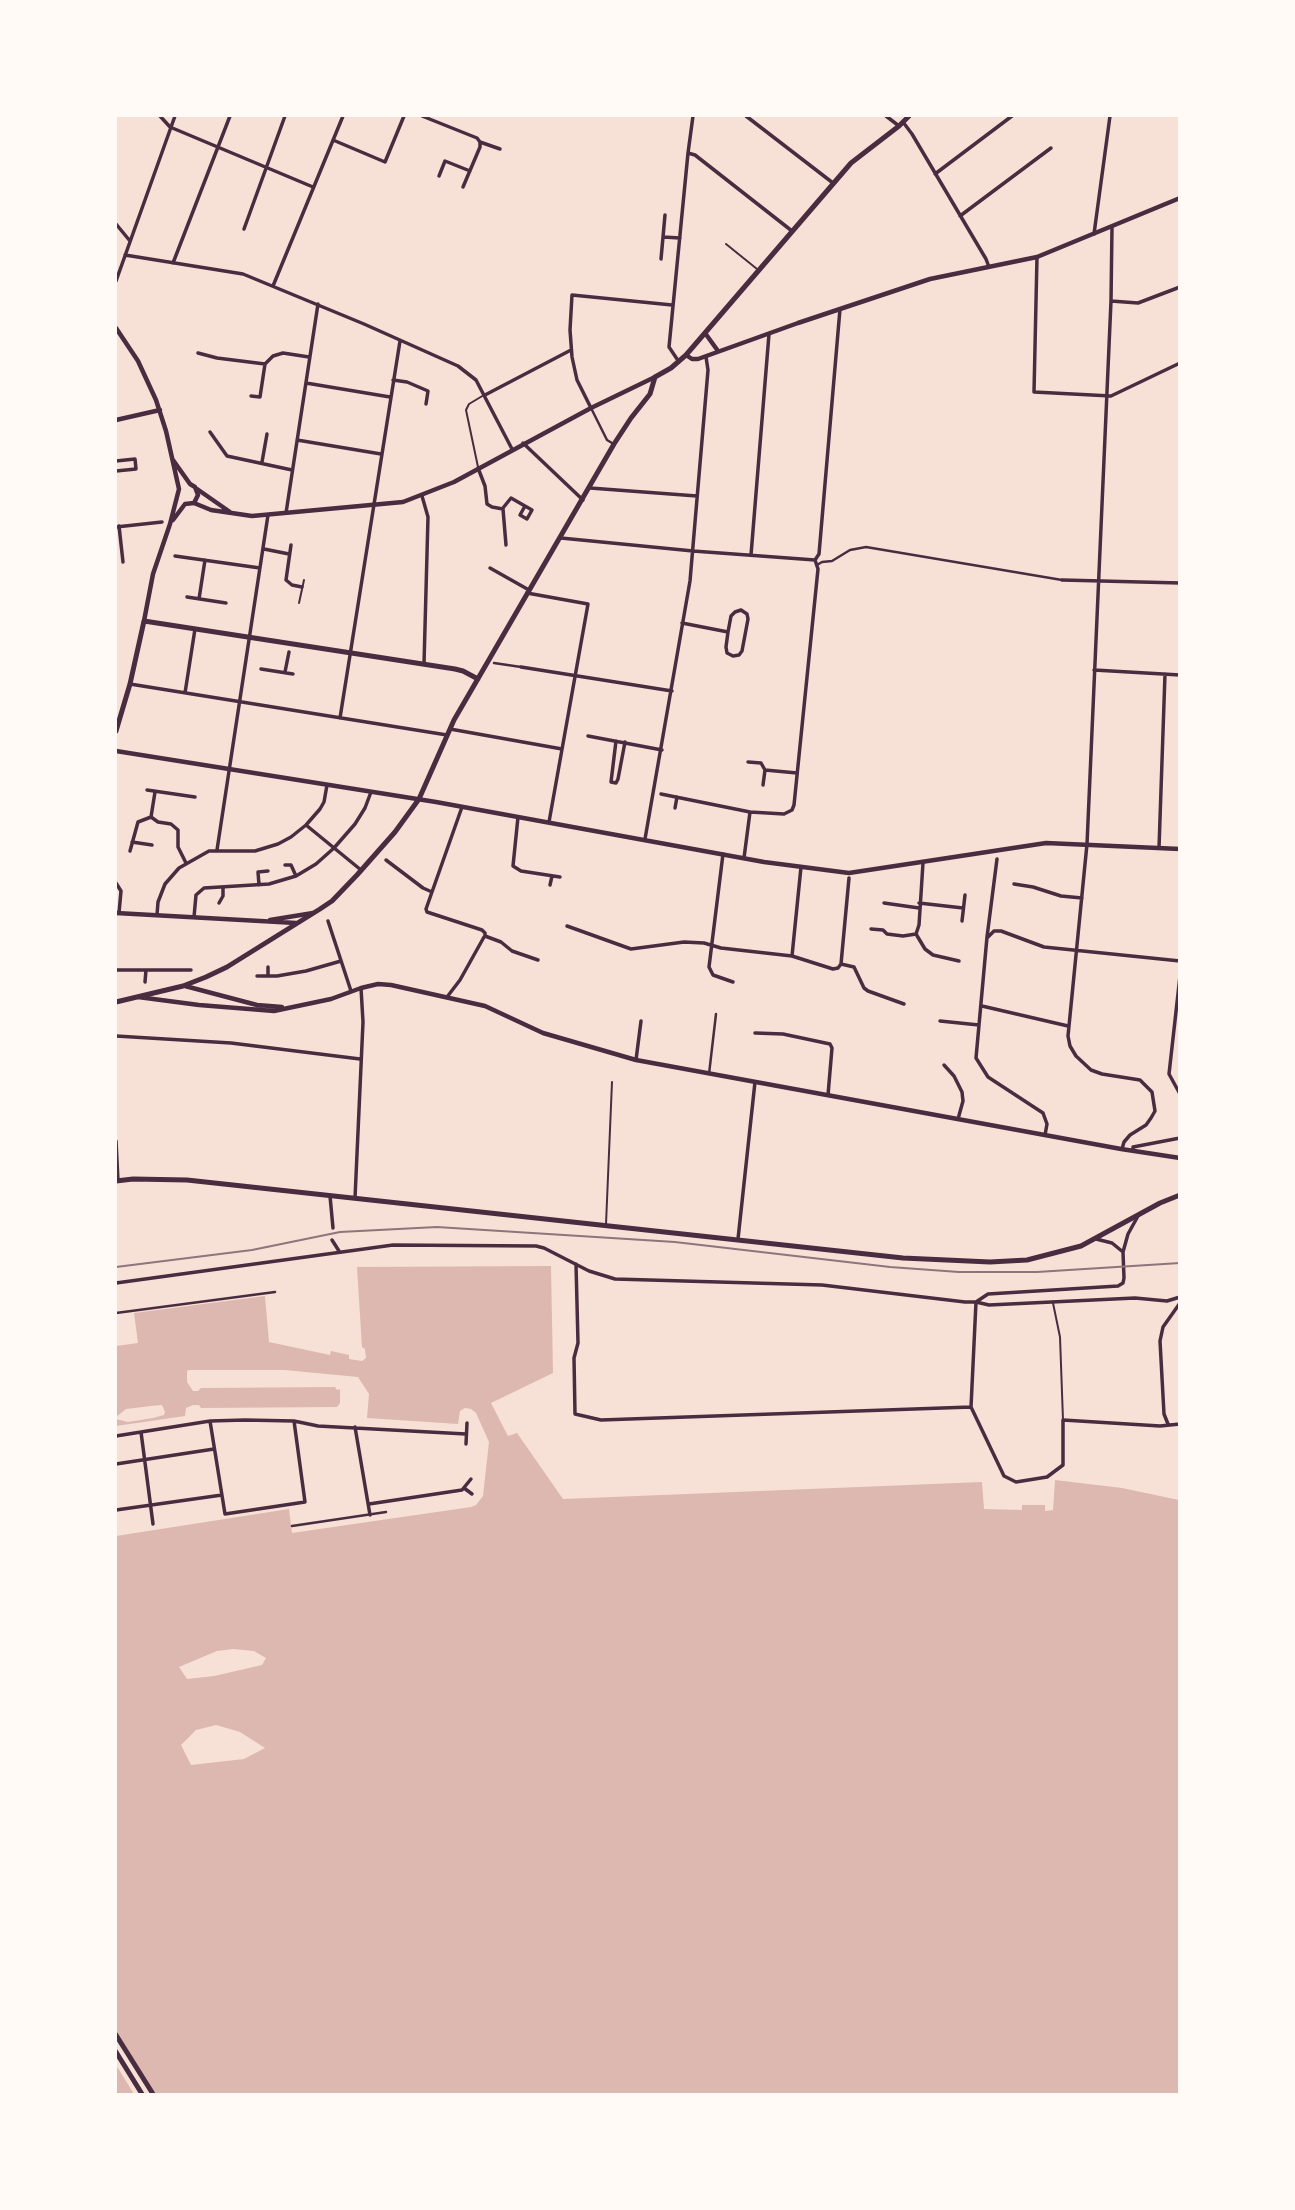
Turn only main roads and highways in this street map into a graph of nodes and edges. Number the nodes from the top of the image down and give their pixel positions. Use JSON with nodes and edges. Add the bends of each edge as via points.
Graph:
{"nodes":[{"id":1,"x":909,"y":116,"type":"edge"},
{"id":2,"x":478,"y":678,"type":"junction"},
{"id":3,"x":116,"y":731,"type":"edge"},
{"id":4,"x":116,"y":1002,"type":"edge"},
{"id":5,"x":117,"y":1181,"type":"edge"},
{"id":6,"x":1180,"y":1195,"type":"edge"},
{"id":7,"x":116,"y":2035,"type":"edge"},
{"id":8,"x":116,"y":2052,"type":"edge"},
{"id":9,"x":142,"y":2095,"type":"edge"},
{"id":10,"x":153,"y":2095,"type":"edge"}],
"edges":[{"from":1,"to":2,"type":"main road","via":[[859,156],[686,355],[655,377],[650,394],[614,444]]},
{"from":2,"to":3,"type":"main road","via":[[424,664],[144,621]]},
{"from":2,"to":4,"type":"main road","via":[[419,799],[332,901],[206,977]]},
{"from":5,"to":6,"type":"main road","via":[[187,1180],[903,1258],[990,1262],[1039,1258],[1081,1246]]},
{"from":7,"to":10,"type":"main road"},
{"from":8,"to":9,"type":"main road"}]}
